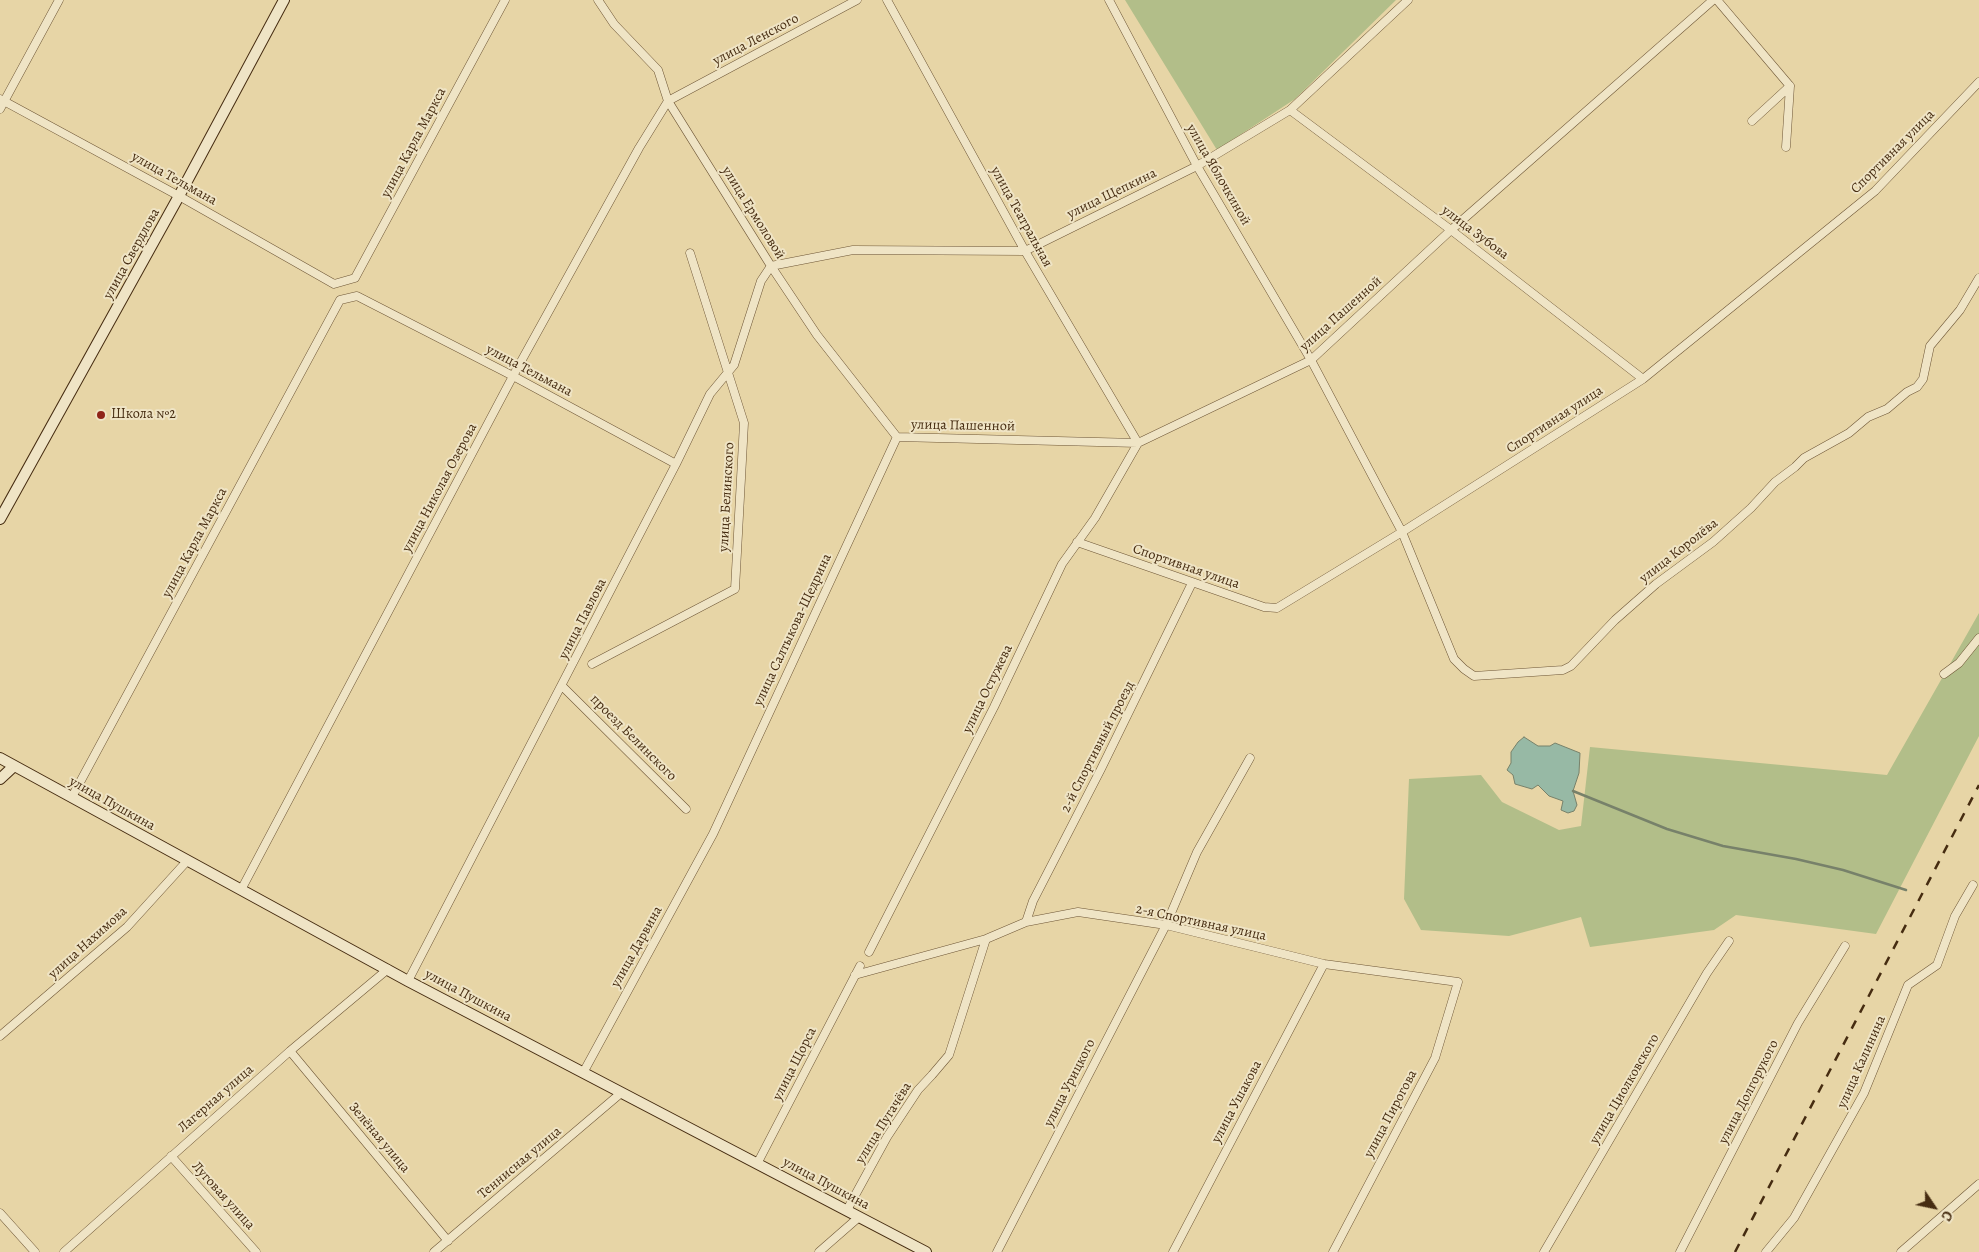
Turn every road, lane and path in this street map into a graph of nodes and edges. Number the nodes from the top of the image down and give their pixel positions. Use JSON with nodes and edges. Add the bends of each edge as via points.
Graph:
{"nodes":[{"id":1,"x":59,"y":0,"type":"edge"},
{"id":2,"x":284,"y":0,"type":"edge"},
{"id":3,"x":505,"y":0,"type":"edge"},
{"id":4,"x":598,"y":0,"type":"edge"},
{"id":5,"x":857,"y":0,"type":"edge"},
{"id":6,"x":886,"y":0,"type":"edge"},
{"id":7,"x":1110,"y":0,"type":"edge"},
{"id":8,"x":1408,"y":0,"type":"edge"},
{"id":9,"x":1713,"y":0,"type":"edge"},
{"id":10,"x":1717,"y":0,"type":"edge"},
{"id":11,"x":1979,"y":82,"type":"edge"},
{"id":12,"x":1790,"y":86,"type":"junction"},
{"id":13,"x":2,"y":100,"type":"edge"},
{"id":14,"x":668,"y":101,"type":"junction"},
{"id":15,"x":0,"y":109,"type":"edge"},
{"id":16,"x":1290,"y":110,"type":"junction"},
{"id":17,"x":1752,"y":121,"type":"dead end"},
{"id":18,"x":1786,"y":147,"type":"dead end"},
{"id":19,"x":1197,"y":166,"type":"junction"},
{"id":20,"x":180,"y":196,"type":"junction"},
{"id":21,"x":1451,"y":230,"type":"junction"},
{"id":22,"x":1025,"y":251,"type":"junction"},
{"id":23,"x":690,"y":253,"type":"dead end"},
{"id":24,"x":771,"y":266,"type":"junction"},
{"id":25,"x":1979,"y":278,"type":"edge"},
{"id":26,"x":334,"y":284,"type":"joint"},
{"id":27,"x":340,"y":300,"type":"joint"},
{"id":28,"x":1310,"y":360,"type":"junction"},
{"id":29,"x":728,"y":372,"type":"junction"},
{"id":30,"x":513,"y":376,"type":"junction"},
{"id":31,"x":1643,"y":379,"type":"junction"},
{"id":32,"x":897,"y":437,"type":"junction"},
{"id":33,"x":1138,"y":443,"type":"junction"},
{"id":34,"x":676,"y":464,"type":"junction"},
{"id":35,"x":0,"y":519,"type":"edge"},
{"id":36,"x":1402,"y":532,"type":"junction"},
{"id":37,"x":1077,"y":542,"type":"junction"},
{"id":38,"x":1192,"y":583,"type":"junction"},
{"id":39,"x":1979,"y":638,"type":"edge"},
{"id":40,"x":592,"y":664,"type":"dead end"},
{"id":41,"x":1944,"y":674,"type":"dead end"},
{"id":42,"x":562,"y":686,"type":"junction"},
{"id":43,"x":0,"y":758,"type":"edge"},
{"id":44,"x":1250,"y":758,"type":"dead end"},
{"id":45,"x":14,"y":766,"type":"junction"},
{"id":46,"x":0,"y":780,"type":"edge"},
{"id":47,"x":72,"y":797,"type":"junction"},
{"id":48,"x":686,"y":809,"type":"dead end"},
{"id":49,"x":713,"y":834,"type":"joint"},
{"id":50,"x":187,"y":861,"type":"junction"},
{"id":51,"x":1973,"y":885,"type":"dead end"},
{"id":52,"x":241,"y":890,"type":"junction"},
{"id":53,"x":1026,"y":922,"type":"junction"},
{"id":54,"x":1166,"y":925,"type":"junction"},
{"id":55,"x":986,"y":939,"type":"junction"},
{"id":56,"x":1729,"y":941,"type":"dead end"},
{"id":57,"x":1845,"y":946,"type":"dead end"},
{"id":58,"x":868,"y":952,"type":"dead end"},
{"id":59,"x":1324,"y":964,"type":"junction"},
{"id":60,"x":860,"y":966,"type":"dead end"},
{"id":61,"x":388,"y":969,"type":"junction"},
{"id":62,"x":855,"y":975,"type":"junction"},
{"id":63,"x":408,"y":981,"type":"junction"},
{"id":64,"x":1458,"y":982,"type":"joint"},
{"id":65,"x":0,"y":1036,"type":"edge"},
{"id":66,"x":290,"y":1051,"type":"junction"},
{"id":67,"x":583,"y":1073,"type":"junction"},
{"id":68,"x":621,"y":1093,"type":"junction"},
{"id":69,"x":171,"y":1156,"type":"junction"},
{"id":70,"x":757,"y":1164,"type":"junction"},
{"id":71,"x":1978,"y":1186,"type":"edge"},
{"id":72,"x":847,"y":1210,"type":"junction"},
{"id":73,"x":0,"y":1213,"type":"edge"},
{"id":74,"x":859,"y":1217,"type":"junction"},
{"id":75,"x":448,"y":1241,"type":"junction"},
{"id":76,"x":35,"y":1252,"type":"edge"},
{"id":77,"x":64,"y":1252,"type":"edge"},
{"id":78,"x":256,"y":1252,"type":"edge"},
{"id":79,"x":434,"y":1252,"type":"edge"},
{"id":80,"x":819,"y":1252,"type":"edge"},
{"id":81,"x":926,"y":1252,"type":"edge"},
{"id":82,"x":997,"y":1252,"type":"edge"},
{"id":83,"x":1173,"y":1252,"type":"edge"},
{"id":84,"x":1333,"y":1252,"type":"edge"},
{"id":85,"x":1544,"y":1252,"type":"edge"},
{"id":86,"x":1680,"y":1252,"type":"edge"},
{"id":87,"x":1766,"y":1252,"type":"edge"},
{"id":88,"x":1901,"y":1252,"type":"edge"}],
"edges":[{"from":1,"to":13,"type":"street"},
{"from":2,"to":20,"type":"main road","name":"улица Свердлова"},
{"from":3,"to":26,"type":"street","name":"улица Карла Маркса","via":[[355,278]]},
{"from":4,"to":14,"type":"street","name":"улица Ермоловой","via":[[614,24],[658,70]]},
{"from":5,"to":14,"type":"street","name":"улица Ленского"},
{"from":6,"to":22,"type":"street","name":"улица Театральная"},
{"from":7,"to":19,"type":"street","name":"улица Яблочкиной"},
{"from":8,"to":16,"type":"street","name":"улица Щепкина"},
{"from":9,"to":21,"type":"street","name":"улица Пашенной"},
{"from":10,"to":12,"type":"street"},
{"from":11,"to":31,"type":"street","name":"Спортивная улица","via":[[1875,191]]},
{"from":12,"to":17,"type":"street"},
{"from":12,"to":18,"type":"street"},
{"from":13,"to":15,"type":"street"},
{"from":13,"to":20,"type":"street","name":"улица Тельмана"},
{"from":14,"to":24,"type":"street","name":"улица Ермоловой"},
{"from":14,"to":30,"type":"street","name":"улица Николая Озерова"},
{"from":16,"to":19,"type":"street","name":"улица Щепкина"},
{"from":16,"to":21,"type":"street","name":"улица Зубова"},
{"from":19,"to":22,"type":"street","name":"улица Щепкина"},
{"from":19,"to":28,"type":"street","name":"улица Яблочкиной"},
{"from":20,"to":26,"type":"street","name":"улица Тельмана"},
{"from":20,"to":35,"type":"main road","name":"улица Свердлова"},
{"from":21,"to":28,"type":"street","name":"улица Пашенной"},
{"from":21,"to":31,"type":"street","name":"улица Зубова"},
{"from":22,"to":24,"type":"street","name":"улица Щепкина","via":[[853,250]]},
{"from":22,"to":33,"type":"street","name":"улица Театральная"},
{"from":23,"to":29,"type":"street","name":"улица Белинского"},
{"from":24,"to":29,"type":"street","name":"улица Павлова","via":[[761,281],[734,365]]},
{"from":24,"to":32,"type":"street","name":"улица Ермоловой","via":[[817,335]]},
{"from":25,"to":36,"type":"street","name":"улица Королёва","via":[[1960,310],[1930,346],[1923,379],[1917,388],[1804,458],[1713,542],[1656,584],[1615,620],[1571,666],[1563,670],[1484,677],[1474,676],[1464,669],[1454,659],[1445,641]]},
{"from":27,"to":30,"type":"street","name":"улица Тельмана","via":[[357,296]]},
{"from":27,"to":47,"type":"street","name":"улица Карла Маркса"},
{"from":28,"to":33,"type":"street","name":"улица Пашенной"},
{"from":28,"to":36,"type":"street","name":"улица Яблочкиной"},
{"from":29,"to":34,"type":"street","name":"улица Павлова","via":[[710,394]]},
{"from":29,"to":40,"type":"street","name":"улица Белинского","via":[[744,423],[735,589]]},
{"from":30,"to":34,"type":"street","name":"улица Тельмана"},
{"from":30,"to":52,"type":"street","name":"улица Николая Озерова"},
{"from":31,"to":36,"type":"street","name":"Спортивная улица"},
{"from":32,"to":33,"type":"street","name":"улица Пашенной"},
{"from":32,"to":49,"type":"street","name":"улица Салтыкова-Щедрина"},
{"from":33,"to":37,"type":"street","name":"улица Остужева","via":[[1095,518]]},
{"from":34,"to":42,"type":"street","name":"улица Павлова"},
{"from":36,"to":38,"type":"street","name":"Спортивная улица","via":[[1277,608],[1264,607]]},
{"from":37,"to":38,"type":"street","name":"Спортивная улица"},
{"from":37,"to":58,"type":"street","name":"улица Остужева","via":[[1062,564],[994,707]]},
{"from":38,"to":53,"type":"street","name":"2-й Спортивный проезд","via":[[1033,901]]},
{"from":39,"to":41,"type":"street"},
{"from":42,"to":48,"type":"street","name":"проезд Белинского"},
{"from":42,"to":63,"type":"street","name":"улица Павлова"},
{"from":43,"to":45,"type":"main road","name":"улица Пушкина"},
{"from":44,"to":54,"type":"street","name":"улица Урицкого","via":[[1197,852]]},
{"from":45,"to":46,"type":"main road"},
{"from":45,"to":47,"type":"main road","name":"улица Пушкина"},
{"from":47,"to":50,"type":"main road","name":"улица Пушкина"},
{"from":49,"to":67,"type":"street","name":"улица Дарвина"},
{"from":50,"to":52,"type":"main road","name":"улица Пушкина"},
{"from":50,"to":65,"type":"street","name":"улица Нахимова","via":[[127,927]]},
{"from":51,"to":87,"type":"street","name":"улица Калинина","via":[[1955,916],[1937,965],[1908,984],[1864,1093],[1794,1218]]},
{"from":52,"to":61,"type":"main road","name":"улица Пушкина"},
{"from":53,"to":54,"type":"street","name":"2-я Спортивная улица","via":[[1078,912]]},
{"from":53,"to":55,"type":"street","name":"2-я Спортивная улица"},
{"from":54,"to":59,"type":"street","name":"2-я Спортивная улица"},
{"from":54,"to":82,"type":"street","name":"улица Урицкого"},
{"from":55,"to":62,"type":"street","name":"2-я Спортивная улица"},
{"from":55,"to":72,"type":"street","name":"улица Пугачёва","via":[[949,1054],[918,1090],[887,1137]]},
{"from":56,"to":85,"type":"street","name":"улица Циолковского"},
{"from":57,"to":86,"type":"street","name":"улица Долгорукого","via":[[1798,1023]]},
{"from":59,"to":64,"type":"street","name":"2-я Спортивная улица"},
{"from":59,"to":83,"type":"street","name":"улица Ушакова"},
{"from":60,"to":62,"type":"street"},
{"from":61,"to":63,"type":"main road","name":"улица Пушкина"},
{"from":61,"to":66,"type":"street","name":"Лагерная улица"},
{"from":62,"to":70,"type":"street","name":"улица Щорса"},
{"from":63,"to":67,"type":"main road","name":"улица Пушкина"},
{"from":64,"to":84,"type":"street","name":"улица Пирогова","via":[[1435,1058]]},
{"from":66,"to":69,"type":"street","name":"Лагерная улица"},
{"from":66,"to":75,"type":"street","name":"Зелёная улица"},
{"from":67,"to":68,"type":"main road","name":"улица Пушкина"},
{"from":68,"to":70,"type":"main road","name":"улица Пушкина"},
{"from":68,"to":75,"type":"street","name":"Теннисная улица"},
{"from":69,"to":77,"type":"street","name":"Лагерная улица"},
{"from":69,"to":78,"type":"street","name":"Луговая улица"},
{"from":70,"to":72,"type":"main road","name":"улица Пушкина"},
{"from":71,"to":88,"type":"street"},
{"from":72,"to":74,"type":"main road","name":"улица Пушкина"},
{"from":73,"to":76,"type":"street"},
{"from":74,"to":80,"type":"street"},
{"from":74,"to":81,"type":"main road","name":"улица Пушкина"},
{"from":75,"to":79,"type":"street","name":"Теннисная улица"}]}
